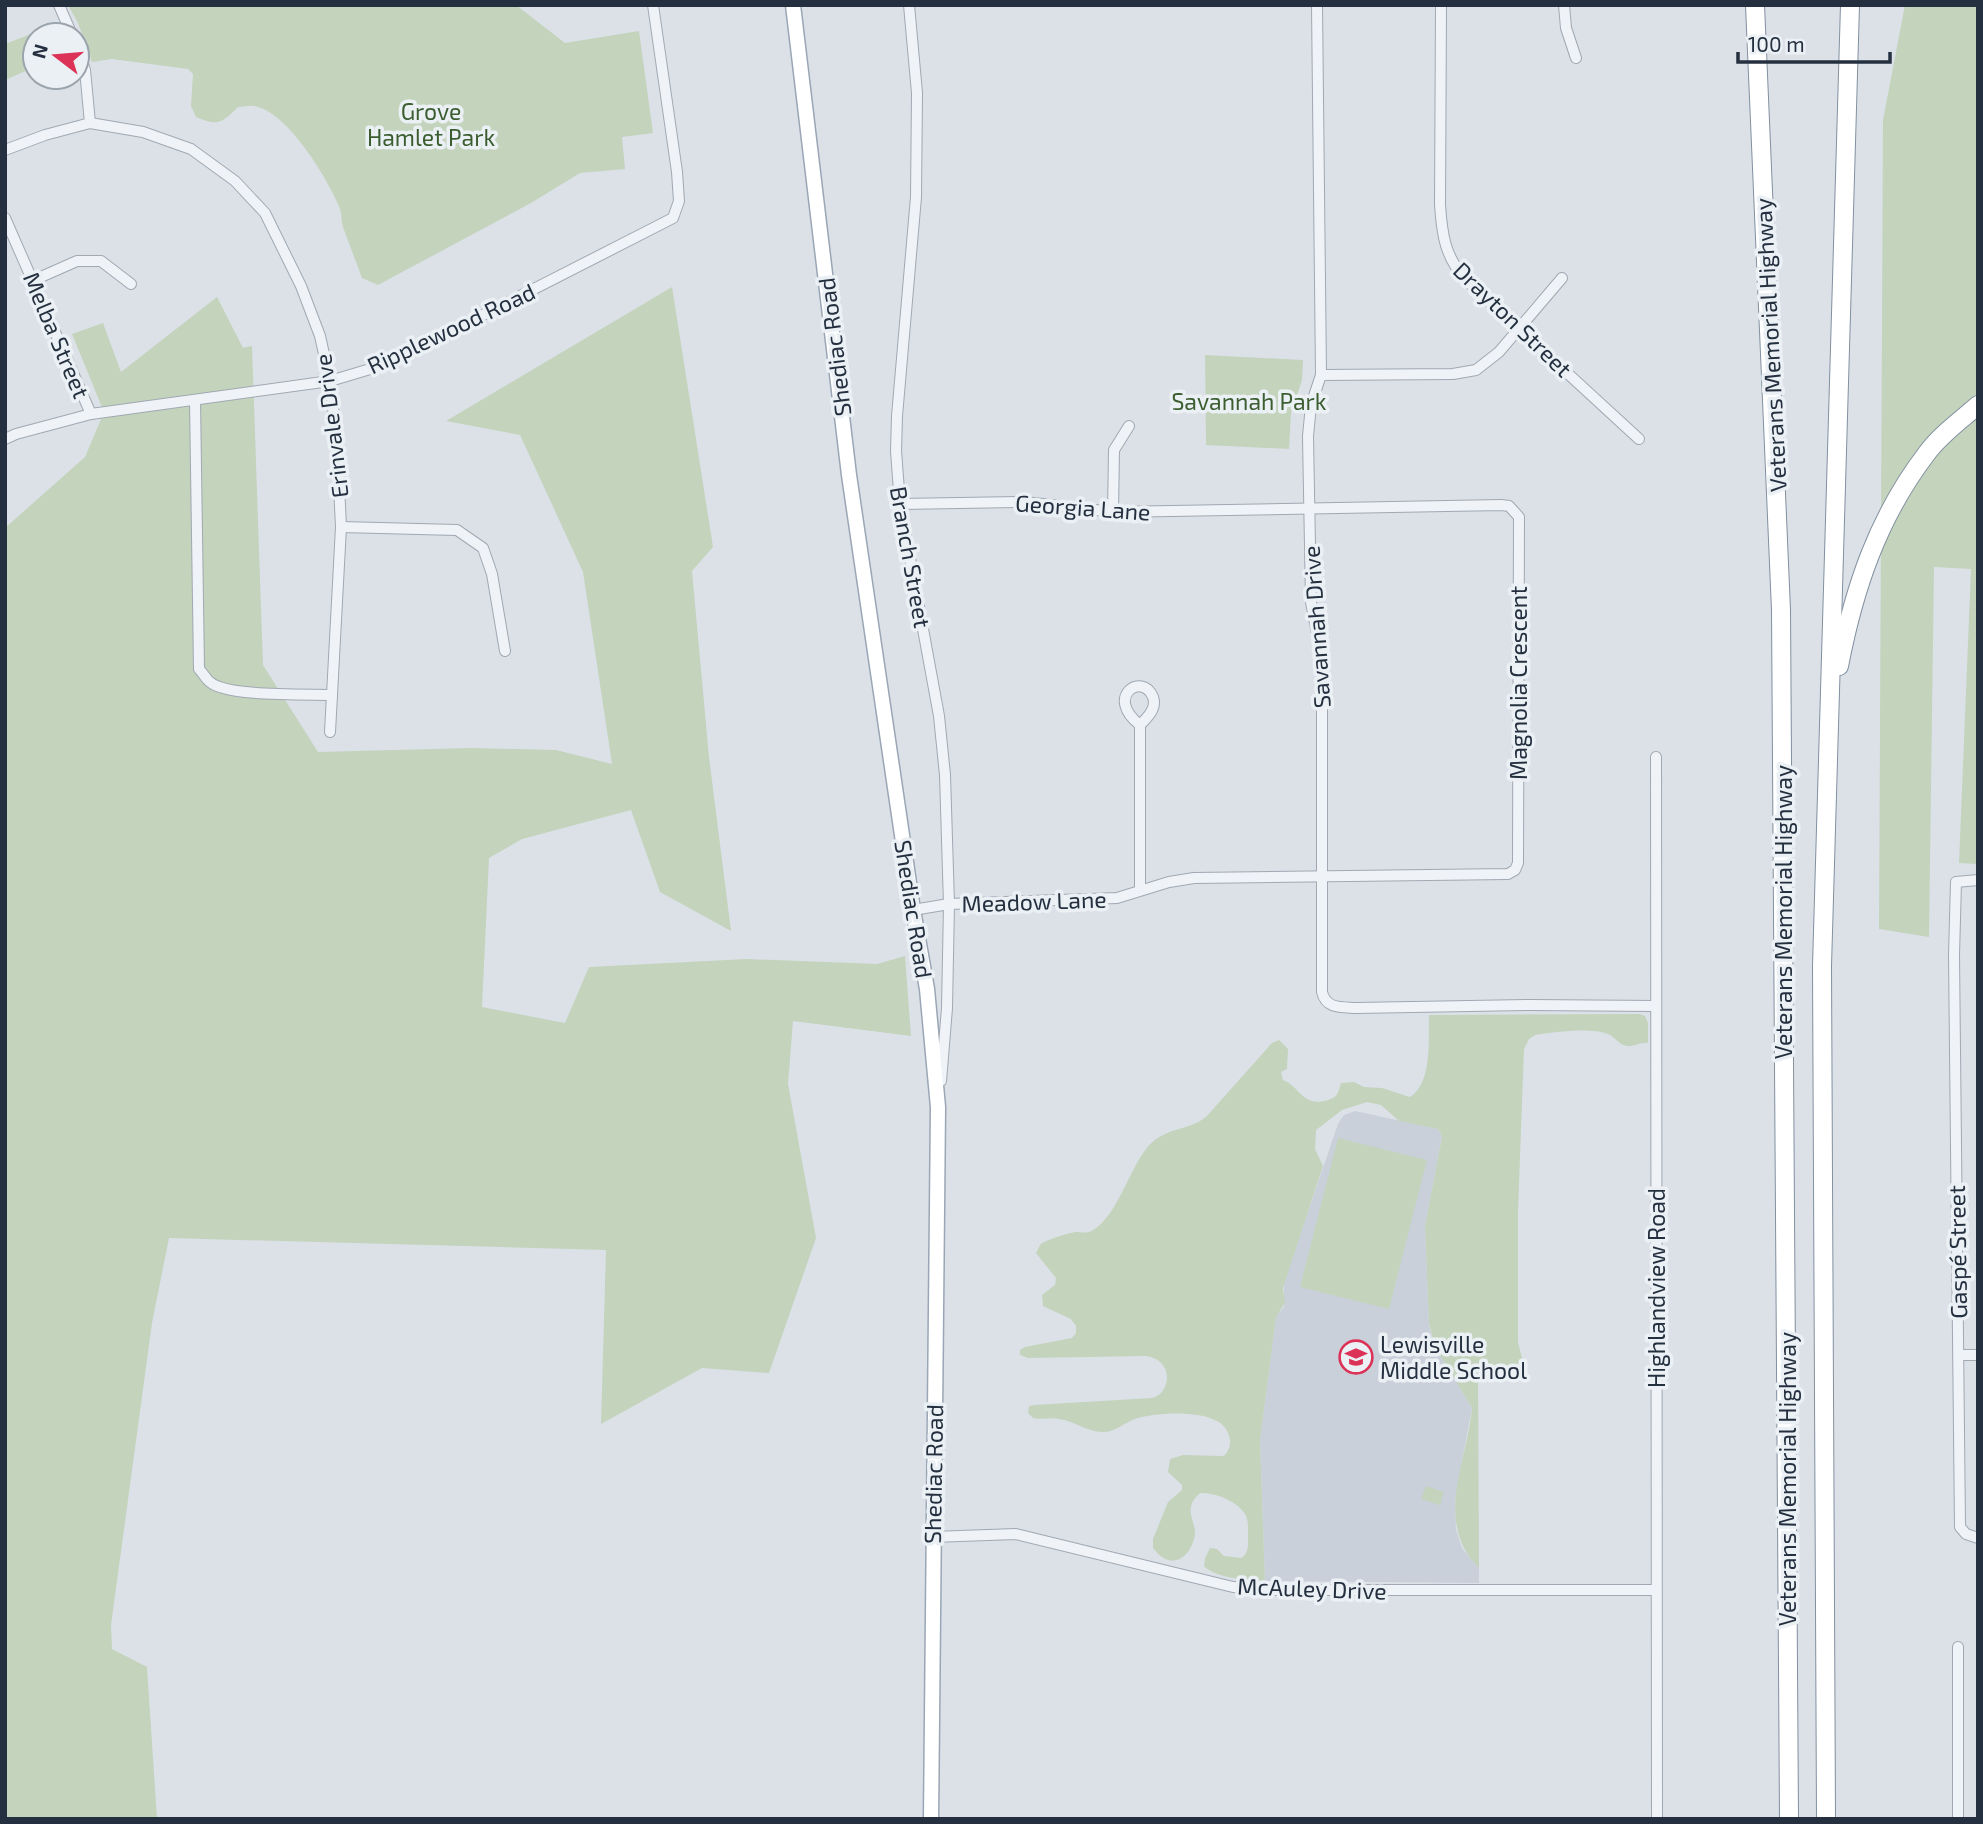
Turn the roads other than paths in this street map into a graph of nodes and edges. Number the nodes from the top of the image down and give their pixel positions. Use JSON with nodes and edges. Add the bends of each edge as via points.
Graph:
{"nodes":[{"id":1,"x":653,"y":5,"type":"edge"},
{"id":2,"x":793,"y":5,"type":"edge"},
{"id":3,"x":909,"y":5,"type":"edge"},
{"id":4,"x":1317,"y":5,"type":"edge"},
{"id":5,"x":1441,"y":5,"type":"edge"},
{"id":6,"x":1564,"y":5,"type":"edge"},
{"id":7,"x":1755,"y":5,"type":"edge"},
{"id":8,"x":1850,"y":5,"type":"edge"},
{"id":9,"x":1576,"y":58,"type":"dead end"},
{"id":10,"x":88,"y":91,"type":"edge"},
{"id":11,"x":90,"y":123,"type":"junction"},
{"id":12,"x":5,"y":150,"type":"edge"},
{"id":13,"x":5,"y":218,"type":"edge"},
{"id":14,"x":1562,"y":278,"type":"dead end"},
{"id":15,"x":34,"y":280,"type":"junction"},
{"id":16,"x":131,"y":284,"type":"dead end"},
{"id":17,"x":1519,"y":328,"type":"junction"},
{"id":18,"x":1321,"y":375,"type":"junction"},
{"id":19,"x":330,"y":381,"type":"junction"},
{"id":20,"x":195,"y":400,"type":"junction"},
{"id":21,"x":1978,"y":405,"type":"edge"},
{"id":22,"x":90,"y":414,"type":"junction"},
{"id":23,"x":1129,"y":425,"type":"dead end"},
{"id":24,"x":5,"y":439,"type":"edge"},
{"id":25,"x":1639,"y":439,"type":"dead end"},
{"id":26,"x":900,"y":504,"type":"junction"},
{"id":27,"x":1309,"y":510,"type":"junction"},
{"id":28,"x":1113,"y":512,"type":"junction"},
{"id":29,"x":341,"y":527,"type":"junction"},
{"id":30,"x":505,"y":651,"type":"dead end"},
{"id":31,"x":332,"y":695,"type":"junction"},
{"id":32,"x":1829,"y":722,"type":"junction"},
{"id":33,"x":1140,"y":725,"type":"dead end"},
{"id":34,"x":330,"y":732,"type":"dead end"},
{"id":35,"x":1656,"y":757,"type":"dead end"},
{"id":36,"x":1321,"y":877,"type":"junction"},
{"id":37,"x":1978,"y":880,"type":"edge"},
{"id":38,"x":1140,"y":890,"type":"junction"},
{"id":39,"x":949,"y":904,"type":"junction"},
{"id":40,"x":913,"y":910,"type":"junction"},
{"id":41,"x":1656,"y":1006,"type":"junction"},
{"id":42,"x":938,"y":1107,"type":"junction"},
{"id":43,"x":1959,"y":1355,"type":"junction"},
{"id":44,"x":1978,"y":1355,"type":"edge"},
{"id":45,"x":932,"y":1538,"type":"junction"},
{"id":46,"x":1978,"y":1538,"type":"edge"},
{"id":47,"x":1656,"y":1590,"type":"junction"},
{"id":48,"x":1958,"y":1647,"type":"dead end"},
{"id":49,"x":931,"y":1819,"type":"edge"},
{"id":50,"x":1657,"y":1819,"type":"edge"},
{"id":51,"x":1789,"y":1819,"type":"edge"},
{"id":52,"x":1826,"y":1819,"type":"edge"},
{"id":53,"x":1958,"y":1819,"type":"edge"}],
"edges":[{"from":1,"to":19,"type":"street","name":"Ripplewood Road","via":[[677,172],[679,201],[673,218],[387,364]]},
{"from":2,"to":40,"type":"main road","name":"Shediac Road","via":[[849,475]]},
{"from":3,"to":26,"type":"street","name":"Branch Street","via":[[917,93],[916,197],[897,416]]},
{"from":4,"to":18,"type":"street","name":"Savannah Drive"},
{"from":5,"to":17,"type":"street","name":"Drayton Street","via":[[1444,245],[1461,274]]},
{"from":6,"to":9,"type":"street"},
{"from":7,"to":51,"type":"highway","name":"Veterans Memorial Highway","via":[[1781,610]]},
{"from":8,"to":32,"type":"highway","name":"Veterans Memorial Highway"},
{"from":10,"to":11,"type":"street"},
{"from":11,"to":12,"type":"street","name":"Erinvale Drive"},
{"from":11,"to":19,"type":"street","name":"Erinvale Drive","via":[[143,132],[191,149],[257,205],[300,286],[320,336]]},
{"from":13,"to":15,"type":"street","name":"Melba Street"},
{"from":14,"to":17,"type":"street"},
{"from":15,"to":16,"type":"street","via":[[77,261],[101,261]]},
{"from":15,"to":22,"type":"street","name":"Melba Street"},
{"from":17,"to":18,"type":"street","via":[[1490,360],[1470,372]]},
{"from":17,"to":25,"type":"street","name":"Drayton Street"},
{"from":18,"to":27,"type":"street","name":"Savannah Drive","via":[[1311,405],[1308,436]]},
{"from":19,"to":20,"type":"street","name":"Ripplewood Road"},
{"from":19,"to":29,"type":"street","name":"Erinvale Drive"},
{"from":20,"to":22,"type":"street","name":"Ripplewood Road"},
{"from":20,"to":31,"type":"street","via":[[199,669],[223,689]]},
{"from":21,"to":32,"type":"highway","via":[[1928,451],[1891,508],[1864,565],[1847,625]]},
{"from":22,"to":24,"type":"street","name":"Ripplewood Road"},
{"from":23,"to":28,"type":"street","via":[[1114,450]]},
{"from":26,"to":28,"type":"street","name":"Georgia Lane","via":[[1025,502]]},
{"from":26,"to":39,"type":"street","name":"Branch Street","via":[[939,716]]},
{"from":27,"to":28,"type":"street","name":"Georgia Lane"},
{"from":27,"to":36,"type":"street","name":"Savannah Drive","via":[[1311,602],[1322,659]]},
{"from":27,"to":36,"type":"street","name":"Magnolia Crescent","via":[[1501,505],[1509,506],[1519,517],[1515,870],[1508,874]]},
{"from":29,"to":30,"type":"street","via":[[457,530],[482,548],[492,574]]},
{"from":29,"to":31,"type":"street","name":"Erinvale Drive"},
{"from":31,"to":34,"type":"street","name":"Erinvale Drive"},
{"from":32,"to":52,"type":"highway","name":"Veterans Memorial Highway","via":[[1822,966]]},
{"from":33,"to":38,"type":"street"},
{"from":35,"to":41,"type":"street","name":"Highlandview Road"},
{"from":36,"to":38,"type":"street","name":"Meadow Lane","via":[[1194,878]]},
{"from":36,"to":41,"type":"street","name":"Savannah Drive","via":[[1322,992],[1331,1006]]},
{"from":37,"to":43,"type":"street","name":"Gaspé Street","via":[[1956,882]]},
{"from":38,"to":39,"type":"street","name":"Meadow Lane","via":[[1117,898]]},
{"from":39,"to":40,"type":"street","name":"Meadow Lane"},
{"from":39,"to":42,"type":"street","name":"Branch Street","via":[[947,1008]]},
{"from":40,"to":42,"type":"main road","name":"Shediac Road","via":[[927,989]]},
{"from":41,"to":47,"type":"street","name":"Highlandview Road"},
{"from":42,"to":45,"type":"main road","name":"Shediac Road"},
{"from":43,"to":44,"type":"street"},
{"from":43,"to":46,"type":"street","name":"Gaspé Street","via":[[1960,1527]]},
{"from":45,"to":47,"type":"street","name":"McAuley Drive","via":[[1016,1534],[1233,1587],[1274,1590]]},
{"from":45,"to":49,"type":"main road","name":"Shediac Road"},
{"from":47,"to":50,"type":"street","name":"Highlandview Road"},
{"from":48,"to":53,"type":"street"}]}
